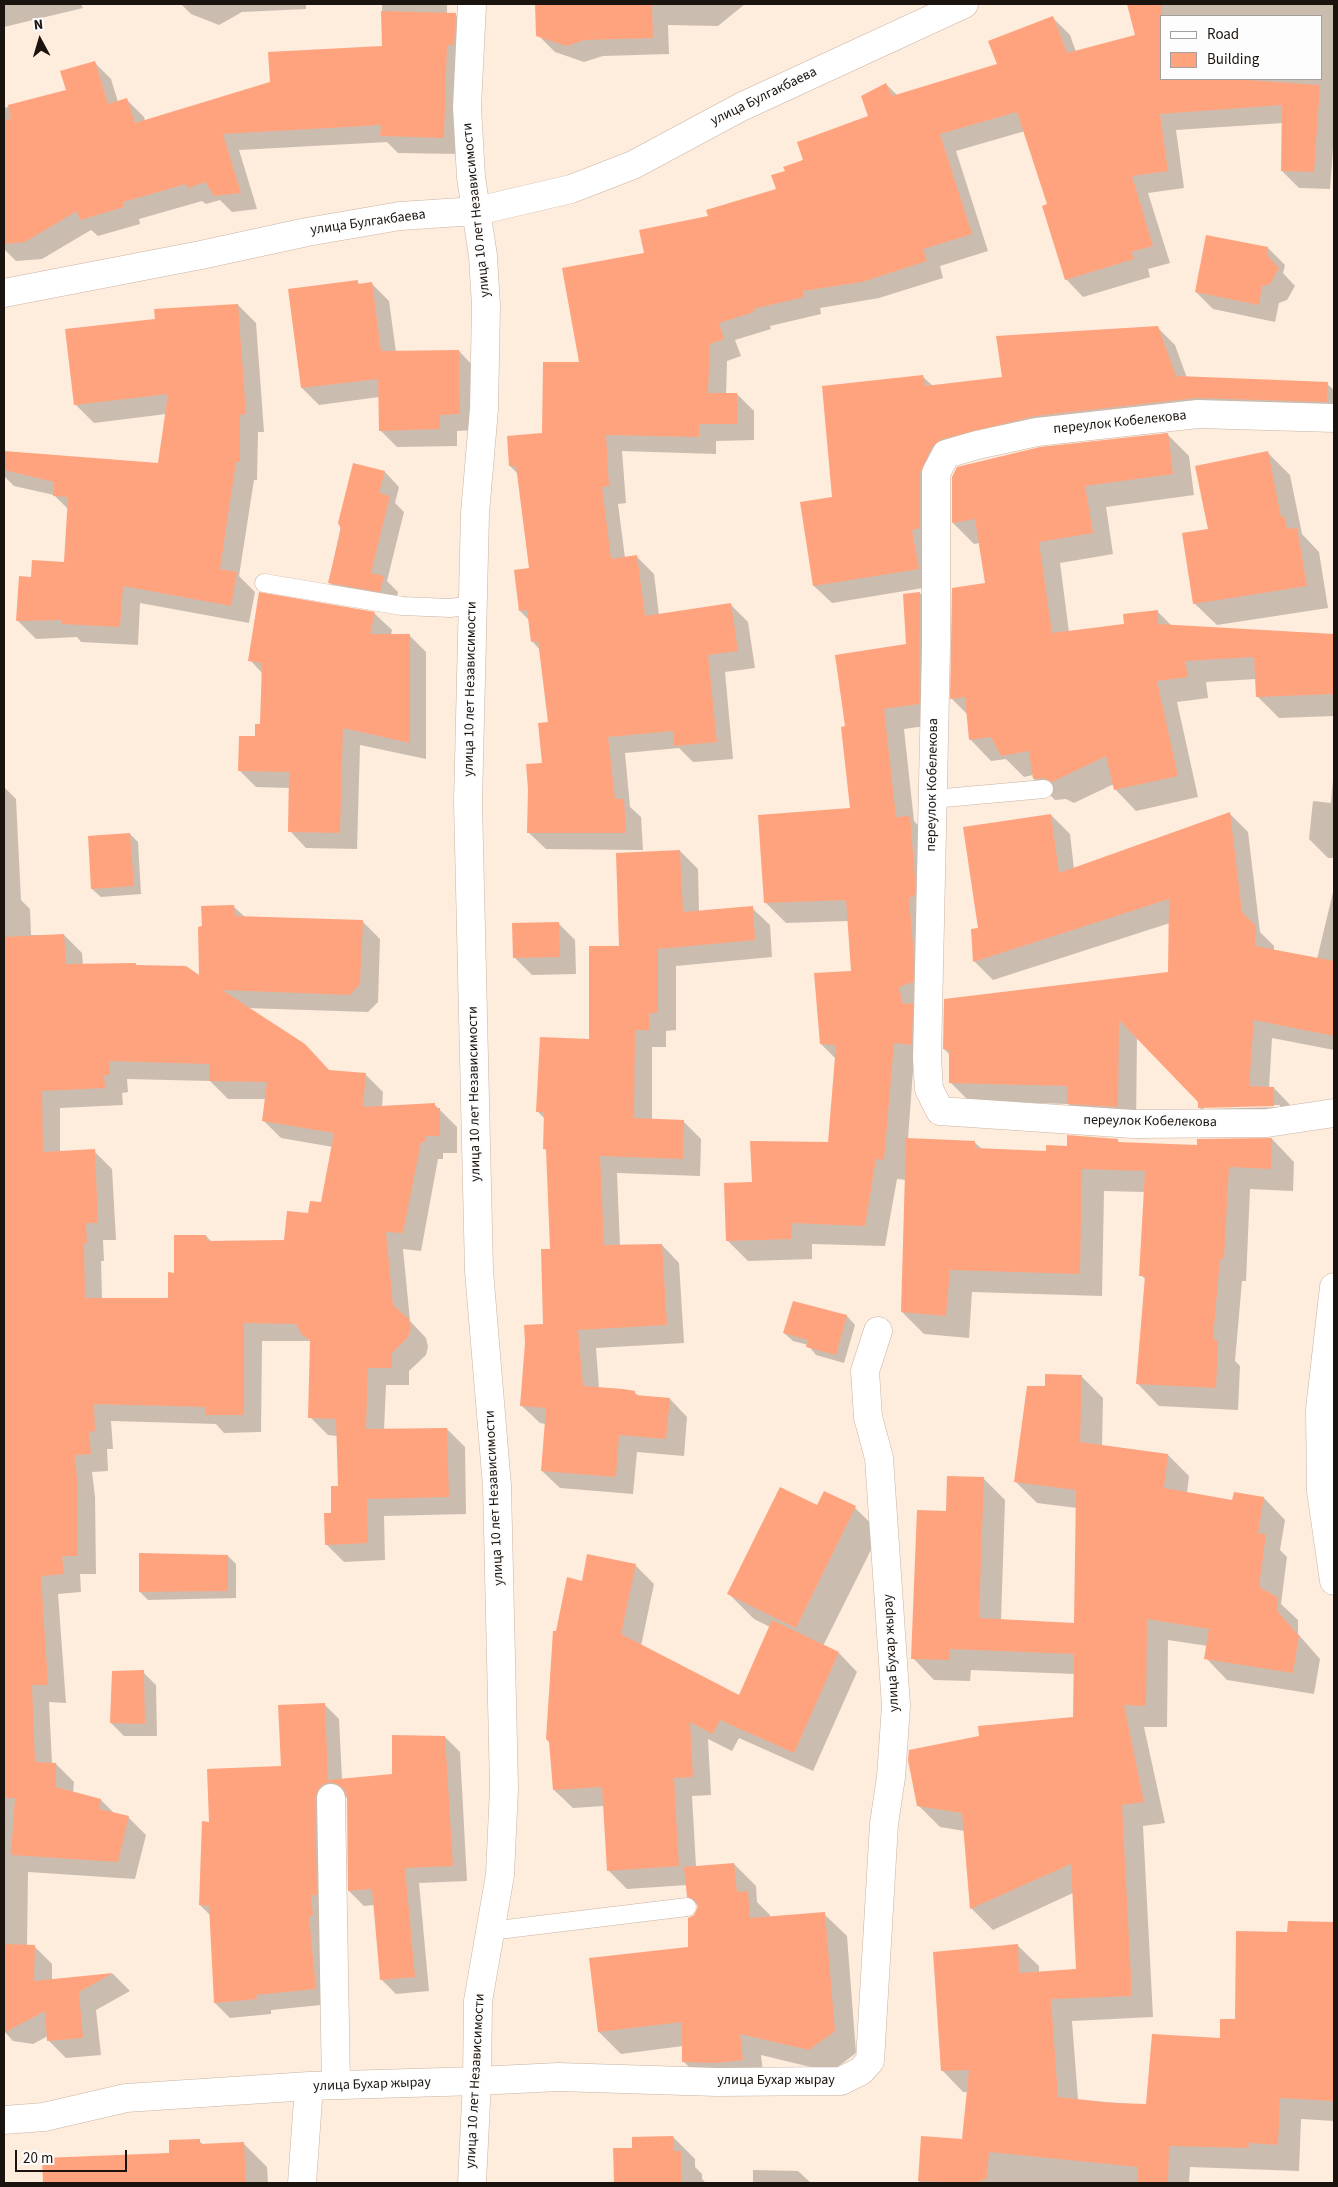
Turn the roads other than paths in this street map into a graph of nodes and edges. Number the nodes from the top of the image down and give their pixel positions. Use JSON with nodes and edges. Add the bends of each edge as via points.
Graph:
{"nodes":[{"id":1,"x":472,"y":4,"type":"edge"},
{"id":2,"x":964,"y":4,"type":"edge"},
{"id":3,"x":477,"y":211,"type":"junction"},
{"id":4,"x":4,"y":293,"type":"edge"},
{"id":5,"x":1334,"y":418,"type":"edge"},
{"id":6,"x":264,"y":583,"type":"dead end"},
{"id":7,"x":473,"y":605,"type":"junction"},
{"id":8,"x":1044,"y":789,"type":"dead end"},
{"id":9,"x":933,"y":799,"type":"junction"},
{"id":10,"x":1334,"y":1113,"type":"edge"},
{"id":11,"x":1334,"y":1287,"type":"edge"},
{"id":12,"x":878,"y":1331,"type":"dead end"},
{"id":13,"x":1334,"y":1581,"type":"edge"},
{"id":14,"x":332,"y":1798,"type":"dead end"},
{"id":15,"x":687,"y":1907,"type":"dead end"},
{"id":16,"x":490,"y":1931,"type":"junction"},
{"id":17,"x":477,"y":2081,"type":"junction"},
{"id":18,"x":309,"y":2086,"type":"junction"},
{"id":19,"x":336,"y":2086,"type":"junction"},
{"id":20,"x":4,"y":2120,"type":"edge"},
{"id":21,"x":302,"y":2183,"type":"edge"},
{"id":22,"x":472,"y":2183,"type":"edge"}],
"edges":[{"from":1,"to":3,"type":"street","name":"улица 10 лет Независимости","via":[[467,107],[471,177]]},
{"from":2,"to":3,"type":"street","name":"улица Булгакбаева","via":[[741,107],[633,165],[571,189]]},
{"from":3,"to":4,"type":"street","name":"улица Булгакбаева","via":[[400,216]]},
{"from":3,"to":7,"type":"street","name":"улица 10 лет Независимости","via":[[486,306],[484,410],[475,513]]},
{"from":5,"to":9,"type":"street","name":"переулок Кобелекова","via":[[1198,414],[1037,432],[946,454],[936,473]]},
{"from":6,"to":7,"type":"lane","via":[[402,606],[450,608]]},
{"from":7,"to":16,"type":"street","name":"улица 10 лет Независимости","via":[[468,802],[479,1271],[497,1486],[504,1788],[500,1875]]},
{"from":8,"to":9,"type":"lane"},
{"from":9,"to":10,"type":"street","name":"переулок Кобелекова","via":[[927,1059],[929,1089],[940,1111],[1133,1124],[1267,1123]]},
{"from":11,"to":13,"type":"street","via":[[1320,1409],[1321,1491]]},
{"from":12,"to":17,"type":"street","name":"улица Бухар жырау","via":[[866,1371],[868,1417],[879,1458],[896,1706],[884,1824],[870,2062],[841,2082],[558,2077]]},
{"from":14,"to":19,"type":"street"},
{"from":15,"to":16,"type":"lane"},
{"from":16,"to":17,"type":"street","name":"улица 10 лет Независимости","via":[[478,2001]]},
{"from":17,"to":19,"type":"street","name":"улица Бухар жырау"},
{"from":17,"to":22,"type":"street","name":"улица 10 лет Независимости"},
{"from":18,"to":19,"type":"street","name":"улица Бухар жырау"},
{"from":18,"to":20,"type":"street","name":"улица Бухар жырау","via":[[126,2098],[44,2117]]},
{"from":18,"to":21,"type":"street"}]}
